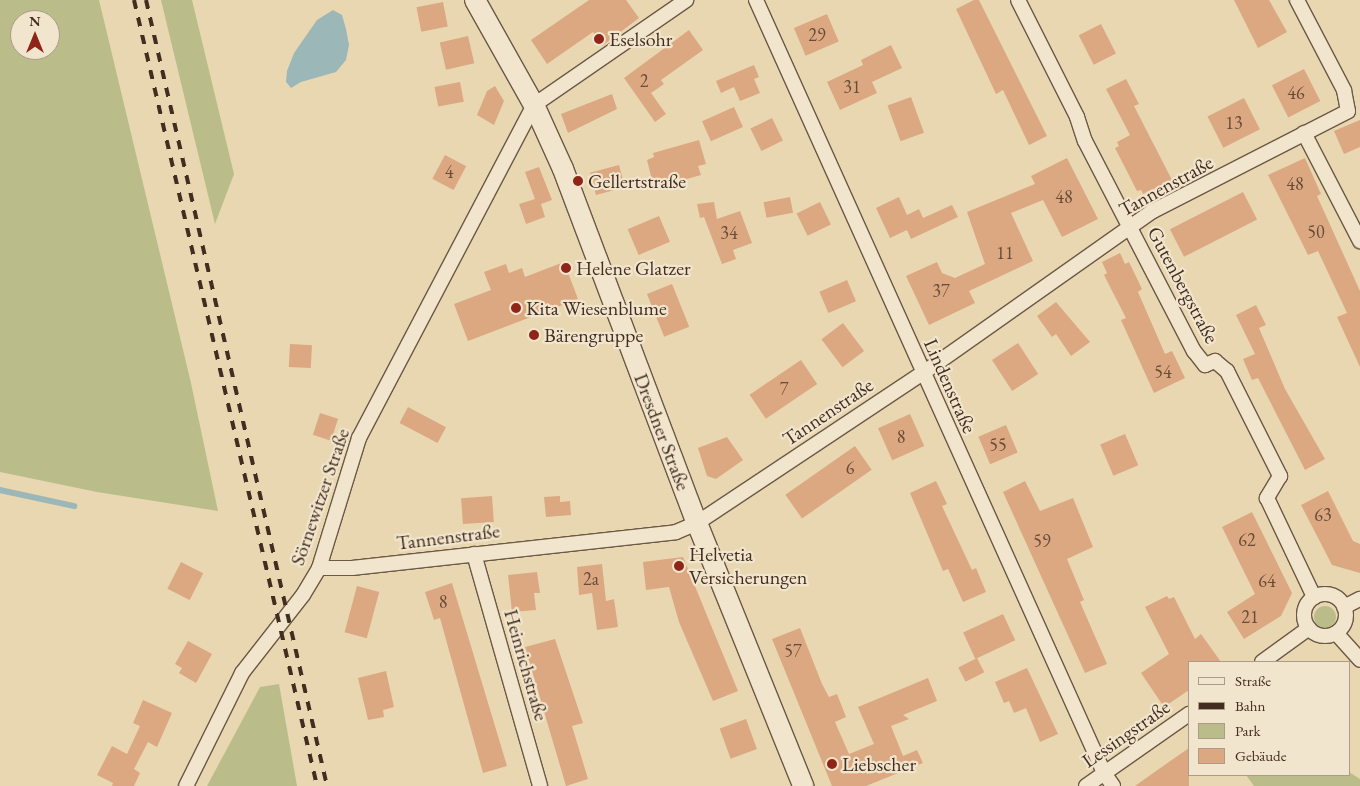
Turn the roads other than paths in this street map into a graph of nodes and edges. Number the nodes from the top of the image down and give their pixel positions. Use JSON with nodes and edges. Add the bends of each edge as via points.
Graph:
{"nodes":[{"id":1,"x":475,"y":0,"type":"edge"},
{"id":2,"x":686,"y":0,"type":"edge"},
{"id":3,"x":756,"y":0,"type":"edge"},
{"id":4,"x":1018,"y":0,"type":"edge"},
{"id":5,"x":1297,"y":0,"type":"edge"},
{"id":6,"x":534,"y":105,"type":"junction"},
{"id":7,"x":1304,"y":133,"type":"junction"},
{"id":8,"x":1129,"y":227,"type":"junction"},
{"id":9,"x":1360,"y":241,"type":"edge"},
{"id":10,"x":922,"y":373,"type":"junction"},
{"id":11,"x":697,"y":523,"type":"junction"},
{"id":12,"x":474,"y":554,"type":"junction"},
{"id":13,"x":319,"y":568,"type":"junction"},
{"id":14,"x":1314,"y":597,"type":"junction"},
{"id":15,"x":1360,"y":599,"type":"edge"},
{"id":16,"x":1344,"y":607,"type":"junction"},
{"id":17,"x":1309,"y":628,"type":"junction"},
{"id":18,"x":1336,"y":633,"type":"junction"},
{"id":19,"x":1360,"y":660,"type":"edge"},
{"id":20,"x":1263,"y":661,"type":"edge"},
{"id":21,"x":1188,"y":715,"type":"edge"},
{"id":22,"x":1104,"y":773,"type":"junction"},
{"id":23,"x":186,"y":786,"type":"edge"},
{"id":24,"x":540,"y":786,"type":"edge"},
{"id":25,"x":803,"y":786,"type":"edge"},
{"id":26,"x":1086,"y":786,"type":"edge"},
{"id":27,"x":1113,"y":786,"type":"edge"}],
"edges":[{"from":1,"to":6,"type":"main road","name":"Dresdner Straße"},
{"from":2,"to":6,"type":"street"},
{"from":3,"to":10,"type":"street","name":"Lindenstraße"},
{"from":4,"to":8,"type":"street","name":"Gutenbergstraße"},
{"from":5,"to":7,"type":"street","name":"Tannenstraße","via":[[1344,90],[1348,111]]},
{"from":6,"to":11,"type":"main road","name":"Dresdner Straße","via":[[563,169]]},
{"from":6,"to":13,"type":"street","name":"Sörnewitzer Straße","via":[[359,438]]},
{"from":7,"to":8,"type":"street","name":"Tannenstraße","via":[[1153,211]]},
{"from":7,"to":9,"type":"street"},
{"from":8,"to":10,"type":"street","name":"Tannenstraße"},
{"from":8,"to":14,"type":"street","name":"Gutenbergstraße","via":[[1194,351],[1205,365],[1215,361],[1227,371],[1280,476],[1267,498]]},
{"from":10,"to":11,"type":"street","name":"Tannenstraße"},
{"from":10,"to":22,"type":"street","name":"Lindenstraße"},
{"from":11,"to":12,"type":"street","name":"Tannenstraße","via":[[676,532]]},
{"from":11,"to":25,"type":"main road","name":"Dresdner Straße"},
{"from":12,"to":13,"type":"street","name":"Tannenstraße","via":[[352,568]]},
{"from":12,"to":24,"type":"street","name":"Heinrichstraße"},
{"from":13,"to":23,"type":"street","name":"Sörnewitzer Straße","via":[[303,595],[242,673]]},
{"from":14,"to":16,"type":"street","via":[[1331,595]]},
{"from":14,"to":17,"type":"street","via":[[1304,611]]},
{"from":15,"to":16,"type":"street"},
{"from":16,"to":18,"type":"street","via":[[1345,622]]},
{"from":17,"to":18,"type":"street","via":[[1321,636]]},
{"from":17,"to":20,"type":"street"},
{"from":18,"to":19,"type":"street"},
{"from":21,"to":22,"type":"street","name":"Lessingstraße"},
{"from":22,"to":26,"type":"street","name":"Lessingstraße"},
{"from":22,"to":27,"type":"street","name":"Lindenstraße"}]}
